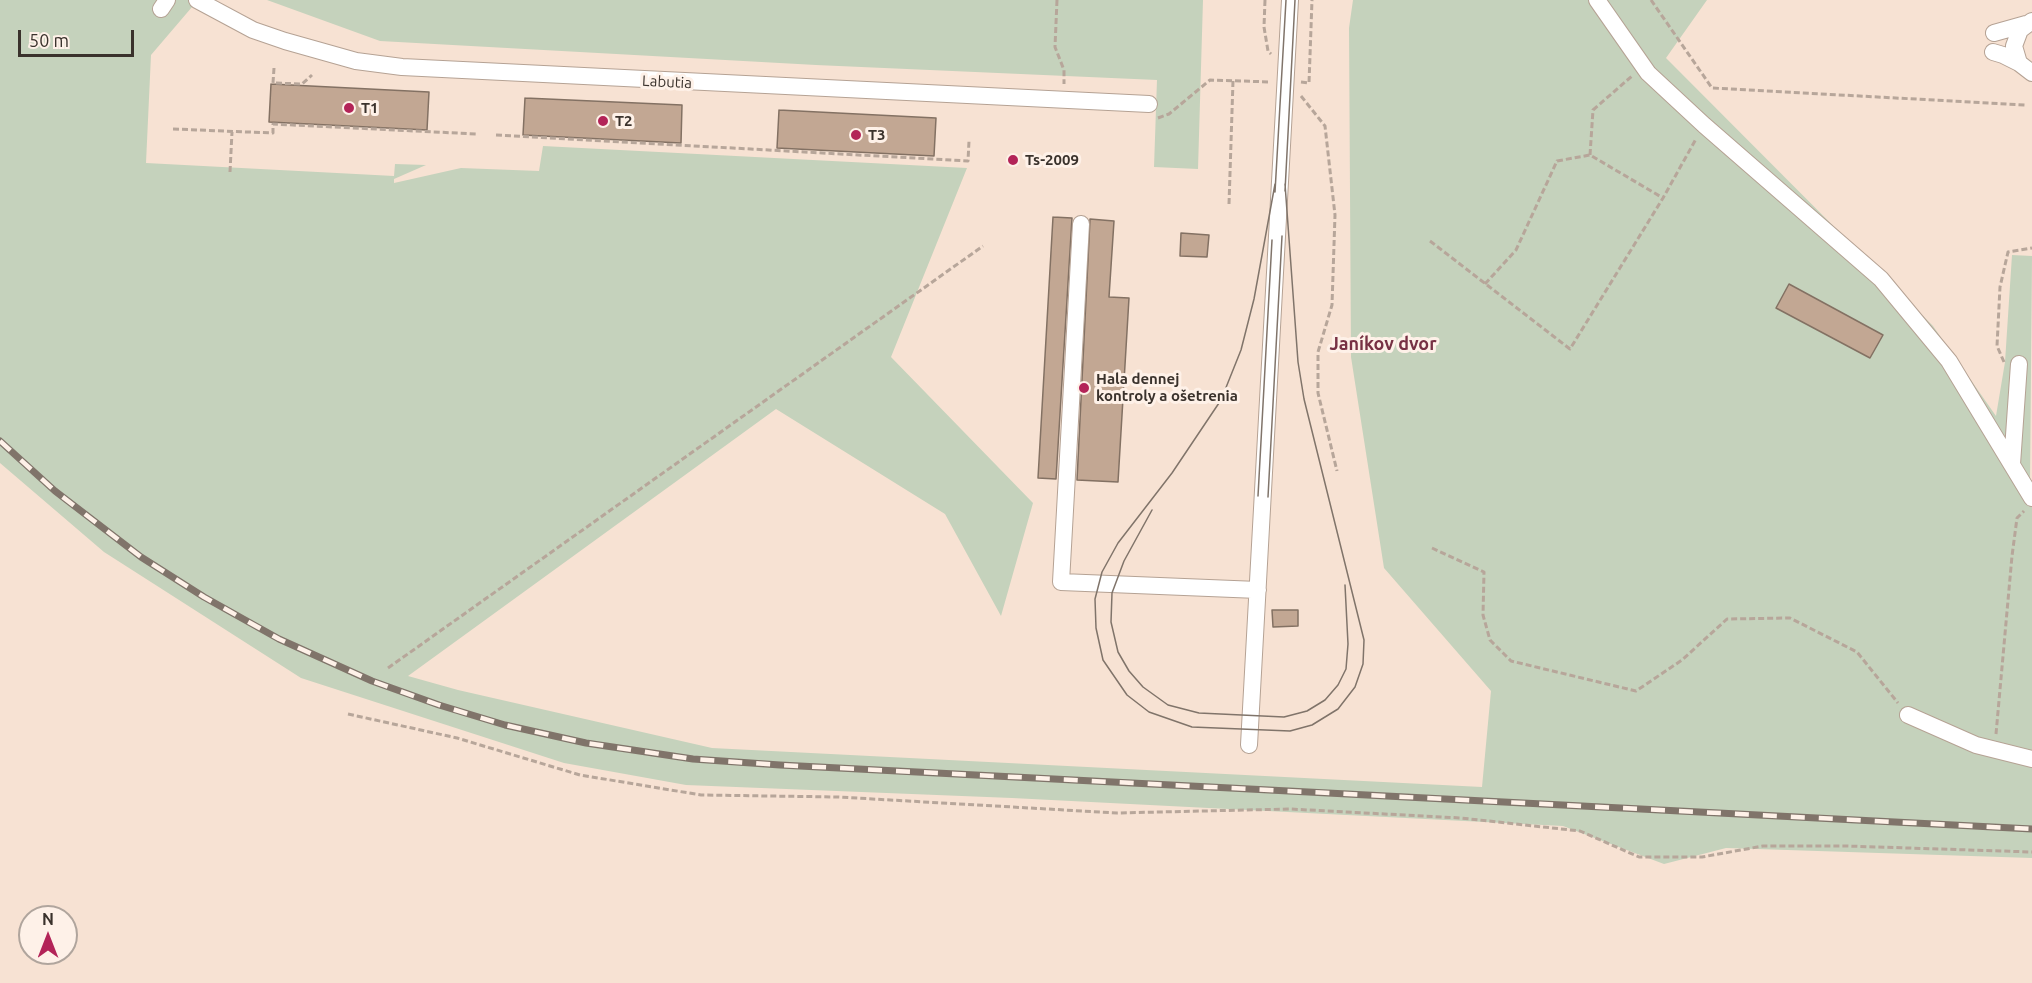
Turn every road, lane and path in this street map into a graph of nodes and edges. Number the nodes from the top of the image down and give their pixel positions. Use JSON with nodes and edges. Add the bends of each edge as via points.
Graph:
{"nodes":[{"id":1,"x":197,"y":0,"type":"edge"},
{"id":2,"x":1057,"y":0,"type":"edge"},
{"id":3,"x":1265,"y":0,"type":"edge"},
{"id":4,"x":1290,"y":0,"type":"edge"},
{"id":5,"x":1312,"y":0,"type":"edge"},
{"id":6,"x":1597,"y":0,"type":"edge"},
{"id":7,"x":1651,"y":0,"type":"edge"},
{"id":8,"x":2029,"y":22,"type":"edge"},
{"id":9,"x":1994,"y":33,"type":"dead end"},
{"id":10,"x":1993,"y":52,"type":"dead end"},
{"id":11,"x":1643,"y":66,"type":"junction"},
{"id":12,"x":274,"y":68,"type":"dead end"},
{"id":13,"x":2026,"y":68,"type":"edge"},
{"id":14,"x":312,"y":75,"type":"dead end"},
{"id":15,"x":1288,"y":80,"type":"junction"},
{"id":16,"x":1233,"y":81,"type":"junction"},
{"id":17,"x":1063,"y":101,"type":"junction"},
{"id":18,"x":1149,"y":104,"type":"dead end"},
{"id":19,"x":2025,"y":105,"type":"dead end"},
{"id":20,"x":1169,"y":114,"type":"dead end"},
{"id":21,"x":1704,"y":125,"type":"junction"},
{"id":22,"x":173,"y":129,"type":"dead end"},
{"id":23,"x":232,"y":132,"type":"junction"},
{"id":24,"x":476,"y":134,"type":"dead end"},
{"id":25,"x":496,"y":135,"type":"dead end"},
{"id":26,"x":969,"y":141,"type":"dead end"},
{"id":27,"x":1590,"y":155,"type":"junction"},
{"id":28,"x":230,"y":172,"type":"dead end"},
{"id":29,"x":1663,"y":198,"type":"junction"},
{"id":30,"x":1229,"y":204,"type":"dead end"},
{"id":31,"x":1081,"y":224,"type":"dead end"},
{"id":32,"x":1430,"y":241,"type":"dead end"},
{"id":33,"x":982,"y":246,"type":"dead end"},
{"id":34,"x":2032,"y":248,"type":"edge"},
{"id":35,"x":1485,"y":284,"type":"junction"},
{"id":36,"x":2019,"y":364,"type":"dead end"},
{"id":37,"x":2017,"y":388,"type":"junction"},
{"id":38,"x":2012,"y":464,"type":"junction"},
{"id":39,"x":1337,"y":471,"type":"dead end"},
{"id":40,"x":2028,"y":504,"type":"edge"},
{"id":41,"x":1432,"y":548,"type":"dead end"},
{"id":42,"x":1258,"y":590,"type":"junction"},
{"id":43,"x":388,"y":668,"type":"dead end"},
{"id":44,"x":348,"y":714,"type":"dead end"},
{"id":45,"x":1908,"y":715,"type":"joint"},
{"id":46,"x":1249,"y":745,"type":"dead end"},
{"id":47,"x":1976,"y":745,"type":"junction"},
{"id":48,"x":2032,"y":759,"type":"edge"},
{"id":49,"x":2032,"y":852,"type":"edge"}],
"edges":[{"from":1,"to":17,"type":"street","name":"Labutia","via":[[253,30],[285,41],[356,61],[402,67]]},
{"from":2,"to":17,"type":"path","via":[[1055,47],[1064,70]]},
{"from":3,"to":15,"type":"path","via":[[1268,51]]},
{"from":4,"to":15,"type":"street"},
{"from":5,"to":15,"type":"path","via":[[1309,83]]},
{"from":6,"to":11,"type":"street"},
{"from":7,"to":19,"type":"path","via":[[1712,88]]},
{"from":8,"to":9,"type":"street"},
{"from":8,"to":13,"type":"street","via":[[2020,30],[2014,46]]},
{"from":10,"to":13,"type":"street"},
{"from":11,"to":21,"type":"street"},
{"from":11,"to":27,"type":"path","via":[[1593,110]]},
{"from":12,"to":14,"type":"path","via":[[273,83],[302,84]]},
{"from":15,"to":16,"type":"path"},
{"from":15,"to":39,"type":"path","via":[[1324,126],[1335,215],[1335,253],[1332,305],[1318,352],[1318,393]]},
{"from":15,"to":42,"type":"street"},
{"from":16,"to":20,"type":"path","via":[[1210,80]]},
{"from":16,"to":30,"type":"path"},
{"from":17,"to":18,"type":"street","name":"Labutia"},
{"from":21,"to":29,"type":"path"},
{"from":21,"to":38,"type":"street","via":[[1881,279],[1949,361]]},
{"from":22,"to":23,"type":"path"},
{"from":23,"to":24,"type":"path","via":[[273,133],[273,124]]},
{"from":23,"to":28,"type":"path"},
{"from":25,"to":26,"type":"path","via":[[968,160]]},
{"from":27,"to":29,"type":"path"},
{"from":27,"to":35,"type":"path","via":[[1557,161],[1515,250]]},
{"from":29,"to":35,"type":"path","via":[[1570,349]]},
{"from":31,"to":42,"type":"street","via":[[1061,582]]},
{"from":32,"to":35,"type":"path"},
{"from":33,"to":43,"type":"path"},
{"from":34,"to":37,"type":"path","via":[[2008,252],[2000,287],[1997,346]]},
{"from":36,"to":37,"type":"street"},
{"from":37,"to":38,"type":"street"},
{"from":38,"to":40,"type":"street"},
{"from":40,"to":47,"type":"path","via":[[2017,518],[1996,736]]},
{"from":41,"to":45,"type":"path","via":[[1484,572],[1483,615],[1490,640],[1511,662],[1636,691],[1682,660],[1727,619],[1790,618],[1857,652]]},
{"from":42,"to":46,"type":"street"},
{"from":44,"to":49,"type":"path","via":[[457,738],[580,775],[701,795],[1118,813],[1290,809],[1461,819],[1580,831],[1639,857],[1702,857],[1763,846]]},
{"from":45,"to":47,"type":"street"},
{"from":47,"to":48,"type":"street"}]}
